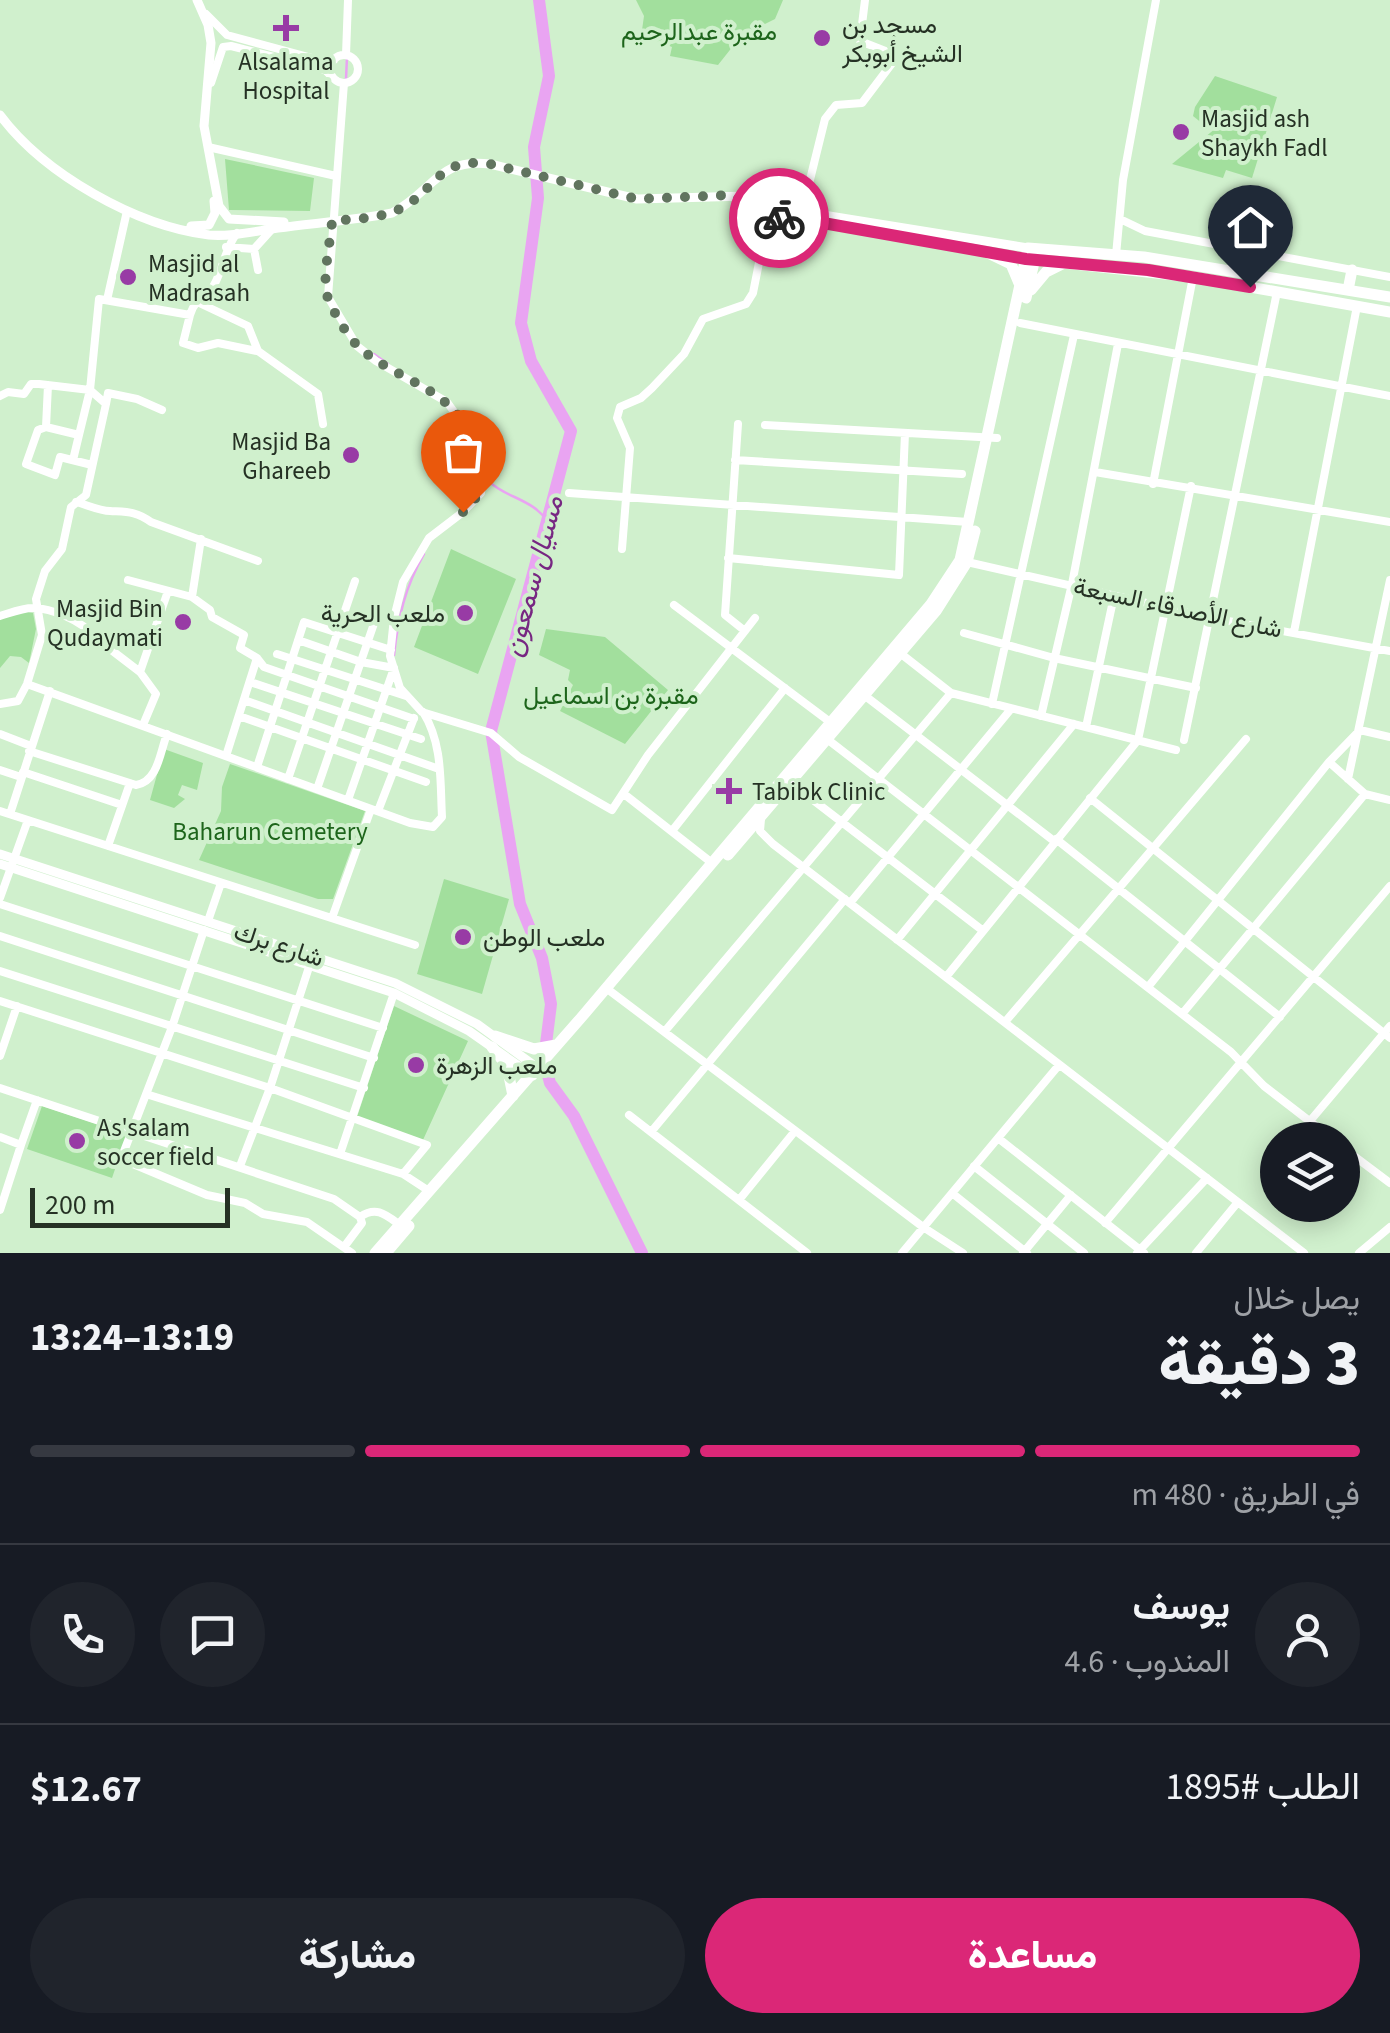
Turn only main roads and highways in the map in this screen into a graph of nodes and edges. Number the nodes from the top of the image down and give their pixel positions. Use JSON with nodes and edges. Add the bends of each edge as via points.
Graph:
{"nodes":[{"id":1,"x":200,"y":4,"type":"edge"},
{"id":2,"x":0,"y":115,"type":"edge"},
{"id":3,"x":214,"y":179,"type":"junction"},
{"id":4,"x":768,"y":190,"type":"junction"},
{"id":5,"x":730,"y":195,"type":"junction"},
{"id":6,"x":785,"y":196,"type":"junction"},
{"id":7,"x":768,"y":215,"type":"junction"},
{"id":8,"x":312,"y":223,"type":"junction"},
{"id":9,"x":173,"y":225,"type":"junction"},
{"id":10,"x":984,"y":250,"type":"junction"},
{"id":11,"x":1031,"y":254,"type":"junction"},
{"id":12,"x":1068,"y":262,"type":"junction"},
{"id":13,"x":1352,"y":270,"type":"road end"},
{"id":14,"x":1252,"y":272,"type":"junction"},
{"id":15,"x":1250,"y":287,"type":"junction"},
{"id":16,"x":1348,"y":290,"type":"junction"},
{"id":17,"x":1022,"y":294,"type":"junction"},
{"id":18,"x":1390,"y":297,"type":"edge"},
{"id":19,"x":1390,"y":312,"type":"edge"},
{"id":20,"x":993,"y":438,"type":"junction"},
{"id":21,"x":861,"y":692,"type":"junction"},
{"id":22,"x":0,"y":854,"type":"edge"},
{"id":23,"x":13,"y":863,"type":"junction"},
{"id":24,"x":0,"y":864,"type":"edge"},
{"id":25,"x":206,"y":925,"type":"junction"},
{"id":26,"x":608,"y":989,"type":"junction"},
{"id":27,"x":494,"y":1041,"type":"junction"},
{"id":28,"x":556,"y":1045,"type":"junction"},
{"id":29,"x":536,"y":1073,"type":"junction"},
{"id":30,"x":513,"y":1096,"type":"junction"},
{"id":31,"x":375,"y":1253,"type":"edge"},
{"id":32,"x":386,"y":1253,"type":"edge"}],
"edges":[{"from":1,"to":3,"type":"main road","via":[[211,42],[204,126]]},
{"from":2,"to":9,"type":"main road","via":[[52,169],[127,210]]},
{"from":3,"to":8,"type":"main road","via":[[229,219]]},
{"from":3,"to":9,"type":"main road","via":[[209,225]]},
{"from":4,"to":5,"type":"main road"},
{"from":4,"to":6,"type":"main road"},
{"from":4,"to":7,"type":"main road","via":[[761,197]]},
{"from":5,"to":7,"type":"main road"},
{"from":5,"to":8,"type":"main road","via":[[637,199],[466,161],[392,213]]},
{"from":6,"to":7,"type":"main road","via":[[787,209]]},
{"from":6,"to":11,"type":"main road","via":[[843,220]]},
{"from":7,"to":10,"type":"main road"},
{"from":8,"to":9,"type":"main road","via":[[207,235]]},
{"from":10,"to":11,"type":"main road"},
{"from":10,"to":17,"type":"highway","via":[[1011,264]]},
{"from":11,"to":12,"type":"highway"},
{"from":11,"to":14,"type":"highway","via":[[1116,255]]},
{"from":11,"to":17,"type":"highway"},
{"from":12,"to":15,"type":"highway"},
{"from":12,"to":17,"type":"highway"},
{"from":13,"to":16,"type":"highway"},
{"from":14,"to":15,"type":"highway"},
{"from":14,"to":16,"type":"highway"},
{"from":15,"to":19,"type":"highway"},
{"from":16,"to":18,"type":"highway"},
{"from":17,"to":20,"type":"highway"},
{"from":17,"to":20,"type":"highway"},
{"from":20,"to":21,"type":"highway","via":[[960,560]]},
{"from":20,"to":21,"type":"highway","via":[[967,562],[936,611]]},
{"from":21,"to":26,"type":"highway"},
{"from":21,"to":26,"type":"highway","via":[[791,784]]},
{"from":22,"to":23,"type":"main road","name":"شارع برك"},
{"from":23,"to":24,"type":"main road","name":"شارع برك"},
{"from":23,"to":25,"type":"main road","name":"شارع برك"},
{"from":25,"to":27,"type":"main road","name":"شارع برك","via":[[394,993]]},
{"from":25,"to":27,"type":"main road","name":"شارع برك","via":[[395,983]]},
{"from":26,"to":28,"type":"highway"},
{"from":26,"to":29,"type":"highway"},
{"from":27,"to":28,"type":"highway"},
{"from":27,"to":29,"type":"main road","name":"شارع برك"},
{"from":27,"to":30,"type":"highway"},
{"from":28,"to":29,"type":"highway"},
{"from":29,"to":30,"type":"highway"},
{"from":29,"to":32,"type":"highway"},
{"from":30,"to":31,"type":"highway"}]}
